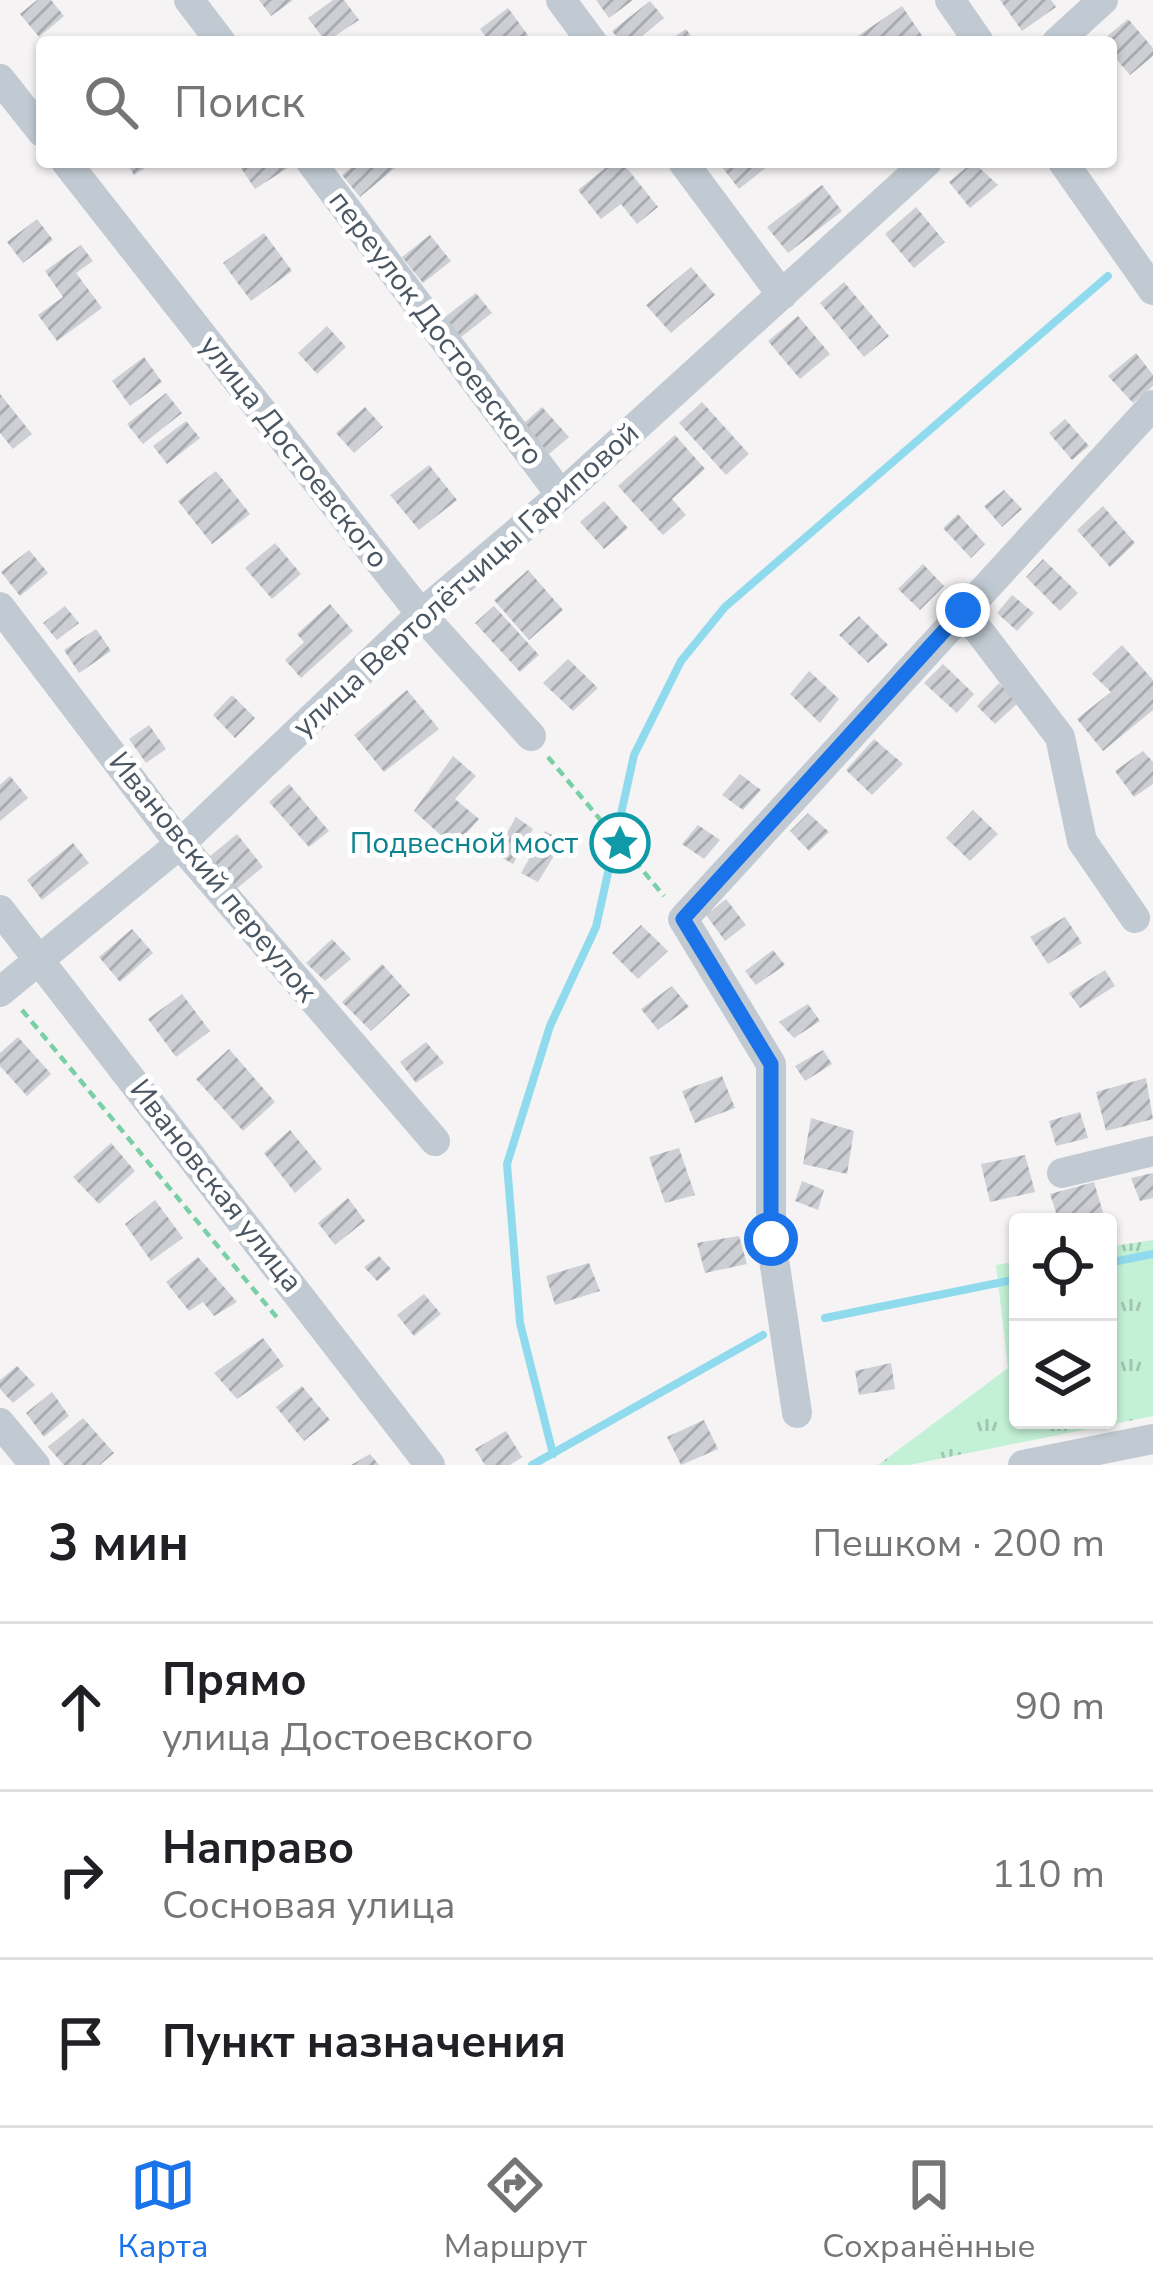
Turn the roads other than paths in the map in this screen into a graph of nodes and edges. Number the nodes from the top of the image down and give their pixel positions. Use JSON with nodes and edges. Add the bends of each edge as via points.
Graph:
{"nodes":[{"id":1,"x":189,"y":0,"type":"edge"},
{"id":2,"x":561,"y":0,"type":"edge"},
{"id":3,"x":950,"y":0,"type":"edge"},
{"id":4,"x":1103,"y":0,"type":"edge"},
{"id":5,"x":216,"y":36,"type":"edge"},
{"id":6,"x":588,"y":36,"type":"edge"},
{"id":7,"x":976,"y":36,"type":"edge"},
{"id":8,"x":1064,"y":36,"type":"edge"},
{"id":9,"x":0,"y":79,"type":"edge"},
{"id":10,"x":36,"y":124,"type":"edge"},
{"id":11,"x":71,"y":168,"type":"edge"},
{"id":12,"x":316,"y":168,"type":"edge"},
{"id":13,"x":687,"y":168,"type":"edge"},
{"id":14,"x":920,"y":168,"type":"edge"},
{"id":15,"x":1067,"y":168,"type":"edge"},
{"id":16,"x":1153,"y":290,"type":"edge"},
{"id":17,"x":782,"y":295,"type":"junction"},
{"id":18,"x":1153,"y":405,"type":"edge"},
{"id":19,"x":561,"y":495,"type":"junction"},
{"id":20,"x":0,"y":608,"type":"edge"},
{"id":21,"x":963,"y":610,"type":"junction"},
{"id":22,"x":421,"y":614,"type":"junction"},
{"id":23,"x":531,"y":736,"type":"road end"},
{"id":24,"x":180,"y":844,"type":"junction"},
{"id":25,"x":0,"y":910,"type":"edge"},
{"id":26,"x":1135,"y":918,"type":"dead end"},
{"id":27,"x":42,"y":960,"type":"junction"},
{"id":28,"x":2,"y":990,"type":"edge"},
{"id":29,"x":435,"y":1141,"type":"dead end"},
{"id":30,"x":1153,"y":1151,"type":"edge"},
{"id":31,"x":1062,"y":1173,"type":"dead end"},
{"id":32,"x":796,"y":1413,"type":"dead end"},
{"id":33,"x":0,"y":1423,"type":"edge"},
{"id":34,"x":1153,"y":1439,"type":"edge"},
{"id":35,"x":35,"y":1465,"type":"edge"},
{"id":36,"x":430,"y":1465,"type":"edge"},
{"id":37,"x":1023,"y":1465,"type":"edge"}],
"edges":[{"from":1,"to":5,"type":"street"},
{"from":2,"to":6,"type":"street"},
{"from":3,"to":7,"type":"street"},
{"from":4,"to":8,"type":"street"},
{"from":9,"to":10,"type":"street"},
{"from":11,"to":22,"type":"street","name":"улица Достоевского"},
{"from":12,"to":19,"type":"street","name":"переулок Достоевского"},
{"from":13,"to":17,"type":"street"},
{"from":14,"to":17,"type":"street","name":"улица Вертолётчицы Гариповой"},
{"from":15,"to":16,"type":"street"},
{"from":17,"to":19,"type":"street","name":"улица Вертолётчицы Гариповой"},
{"from":18,"to":21,"type":"street"},
{"from":19,"to":22,"type":"street","name":"улица Вертолётчицы Гариповой"},
{"from":20,"to":24,"type":"street","name":"Ивановский переулок"},
{"from":21,"to":26,"type":"street","via":[[1060,736],[1082,841]]},
{"from":21,"to":32,"type":"street","via":[[683,919],[771,1064],[771,1239]]},
{"from":22,"to":23,"type":"street","name":"улица Достоевского"},
{"from":22,"to":24,"type":"street","name":"улица Вертолётчицы Гариповой"},
{"from":24,"to":27,"type":"street","name":"улица Вертолётчицы Гариповой"},
{"from":24,"to":29,"type":"street","name":"Ивановский переулок"},
{"from":25,"to":27,"type":"street","name":"Ивановская улица"},
{"from":27,"to":28,"type":"street","name":"улица Вертолётчицы Гариповой"},
{"from":27,"to":36,"type":"street","name":"Ивановская улица"},
{"from":30,"to":31,"type":"street"},
{"from":33,"to":35,"type":"street"},
{"from":34,"to":37,"type":"street"}]}
